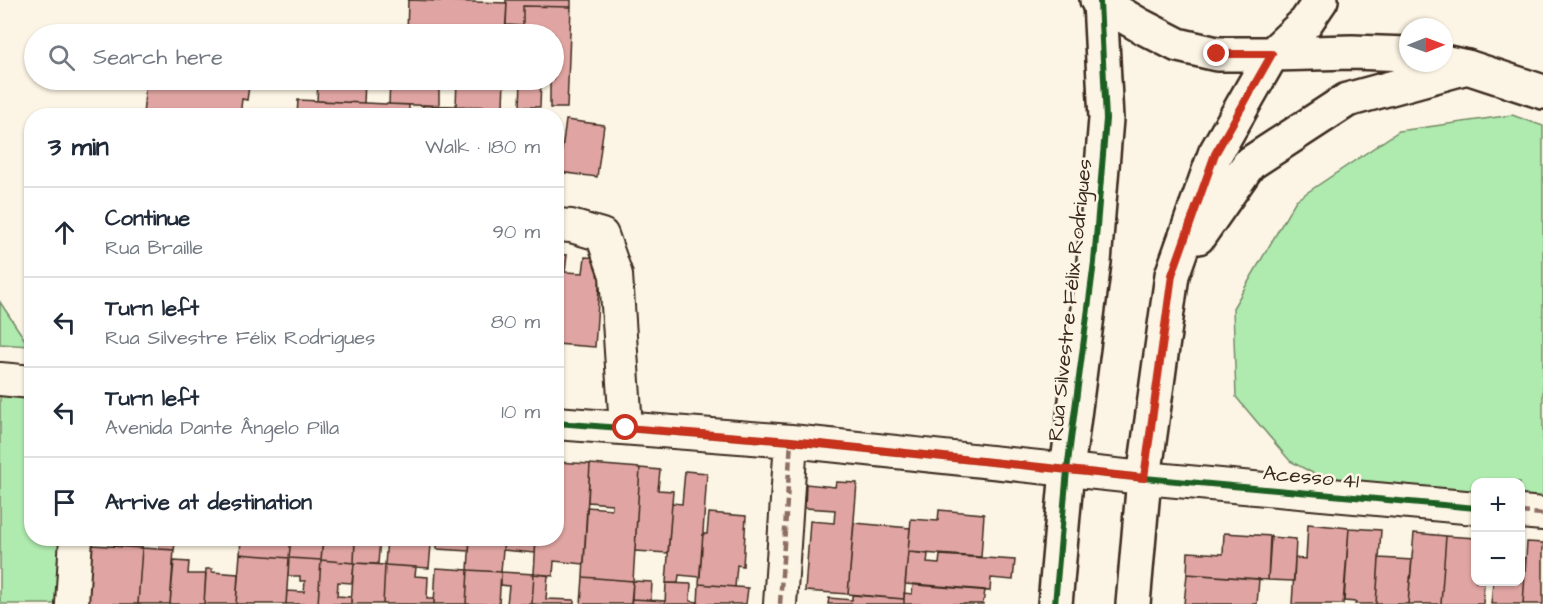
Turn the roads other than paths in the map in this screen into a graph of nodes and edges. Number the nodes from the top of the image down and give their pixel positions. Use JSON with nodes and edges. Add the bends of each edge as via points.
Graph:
{"nodes":[{"id":1,"x":1321,"y":0,"type":"edge"},
{"id":2,"x":1099,"y":1,"type":"edge"},
{"id":3,"x":1272,"y":54,"type":"junction"},
{"id":4,"x":1399,"y":54,"type":"edge"},
{"id":5,"x":1456,"y":64,"type":"edge"},
{"id":6,"x":1543,"y":92,"type":"edge"},
{"id":7,"x":564,"y":226,"type":"edge"},
{"id":8,"x":1172,"y":275,"type":"junction"},
{"id":9,"x":0,"y":379,"type":"edge"},
{"id":10,"x":24,"y":381,"type":"edge"},
{"id":11,"x":564,"y":424,"type":"edge"},
{"id":12,"x":626,"y":428,"type":"junction"},
{"id":13,"x":791,"y":441,"type":"junction"},
{"id":14,"x":1067,"y":470,"type":"junction"},
{"id":15,"x":1144,"y":478,"type":"junction"},
{"id":16,"x":1471,"y":508,"type":"edge"},
{"id":17,"x":1525,"y":512,"type":"edge"},
{"id":18,"x":1543,"y":514,"type":"edge"},
{"id":19,"x":76,"y":546,"type":"edge"},
{"id":20,"x":72,"y":604,"type":"edge"},
{"id":21,"x":780,"y":604,"type":"edge"},
{"id":22,"x":1055,"y":604,"type":"edge"},
{"id":23,"x":1133,"y":604,"type":"edge"}],
"edges":[{"from":1,"to":3,"type":"street","via":[[1306,22]]},
{"from":2,"to":3,"type":"street","via":[[1178,45],[1217,54]]},
{"from":2,"to":14,"type":"street","name":"Rua Silvestre Félix Rodrigues","via":[[1106,120],[1094,262]]},
{"from":3,"to":4,"type":"street"},
{"from":3,"to":8,"type":"street","via":[[1215,154]]},
{"from":5,"to":6,"type":"street"},
{"from":5,"to":8,"type":"street","via":[[1347,100],[1249,164]]},
{"from":7,"to":12,"type":"street","via":[[602,234],[616,275]]},
{"from":8,"to":15,"type":"street"},
{"from":9,"to":10,"type":"street"},
{"from":11,"to":12,"type":"street","name":"Acesso 41"},
{"from":12,"to":13,"type":"street","name":"Acesso 41"},
{"from":13,"to":14,"type":"street","name":"Acesso 41"},
{"from":13,"to":21,"type":"street"},
{"from":14,"to":15,"type":"street","name":"Acesso 41"},
{"from":14,"to":22,"type":"street","name":"Rua Silvestre Félix Rodrigues"},
{"from":15,"to":16,"type":"street","name":"Acesso 41"},
{"from":15,"to":23,"type":"street"},
{"from":17,"to":18,"type":"street"},
{"from":19,"to":20,"type":"street"}]}
